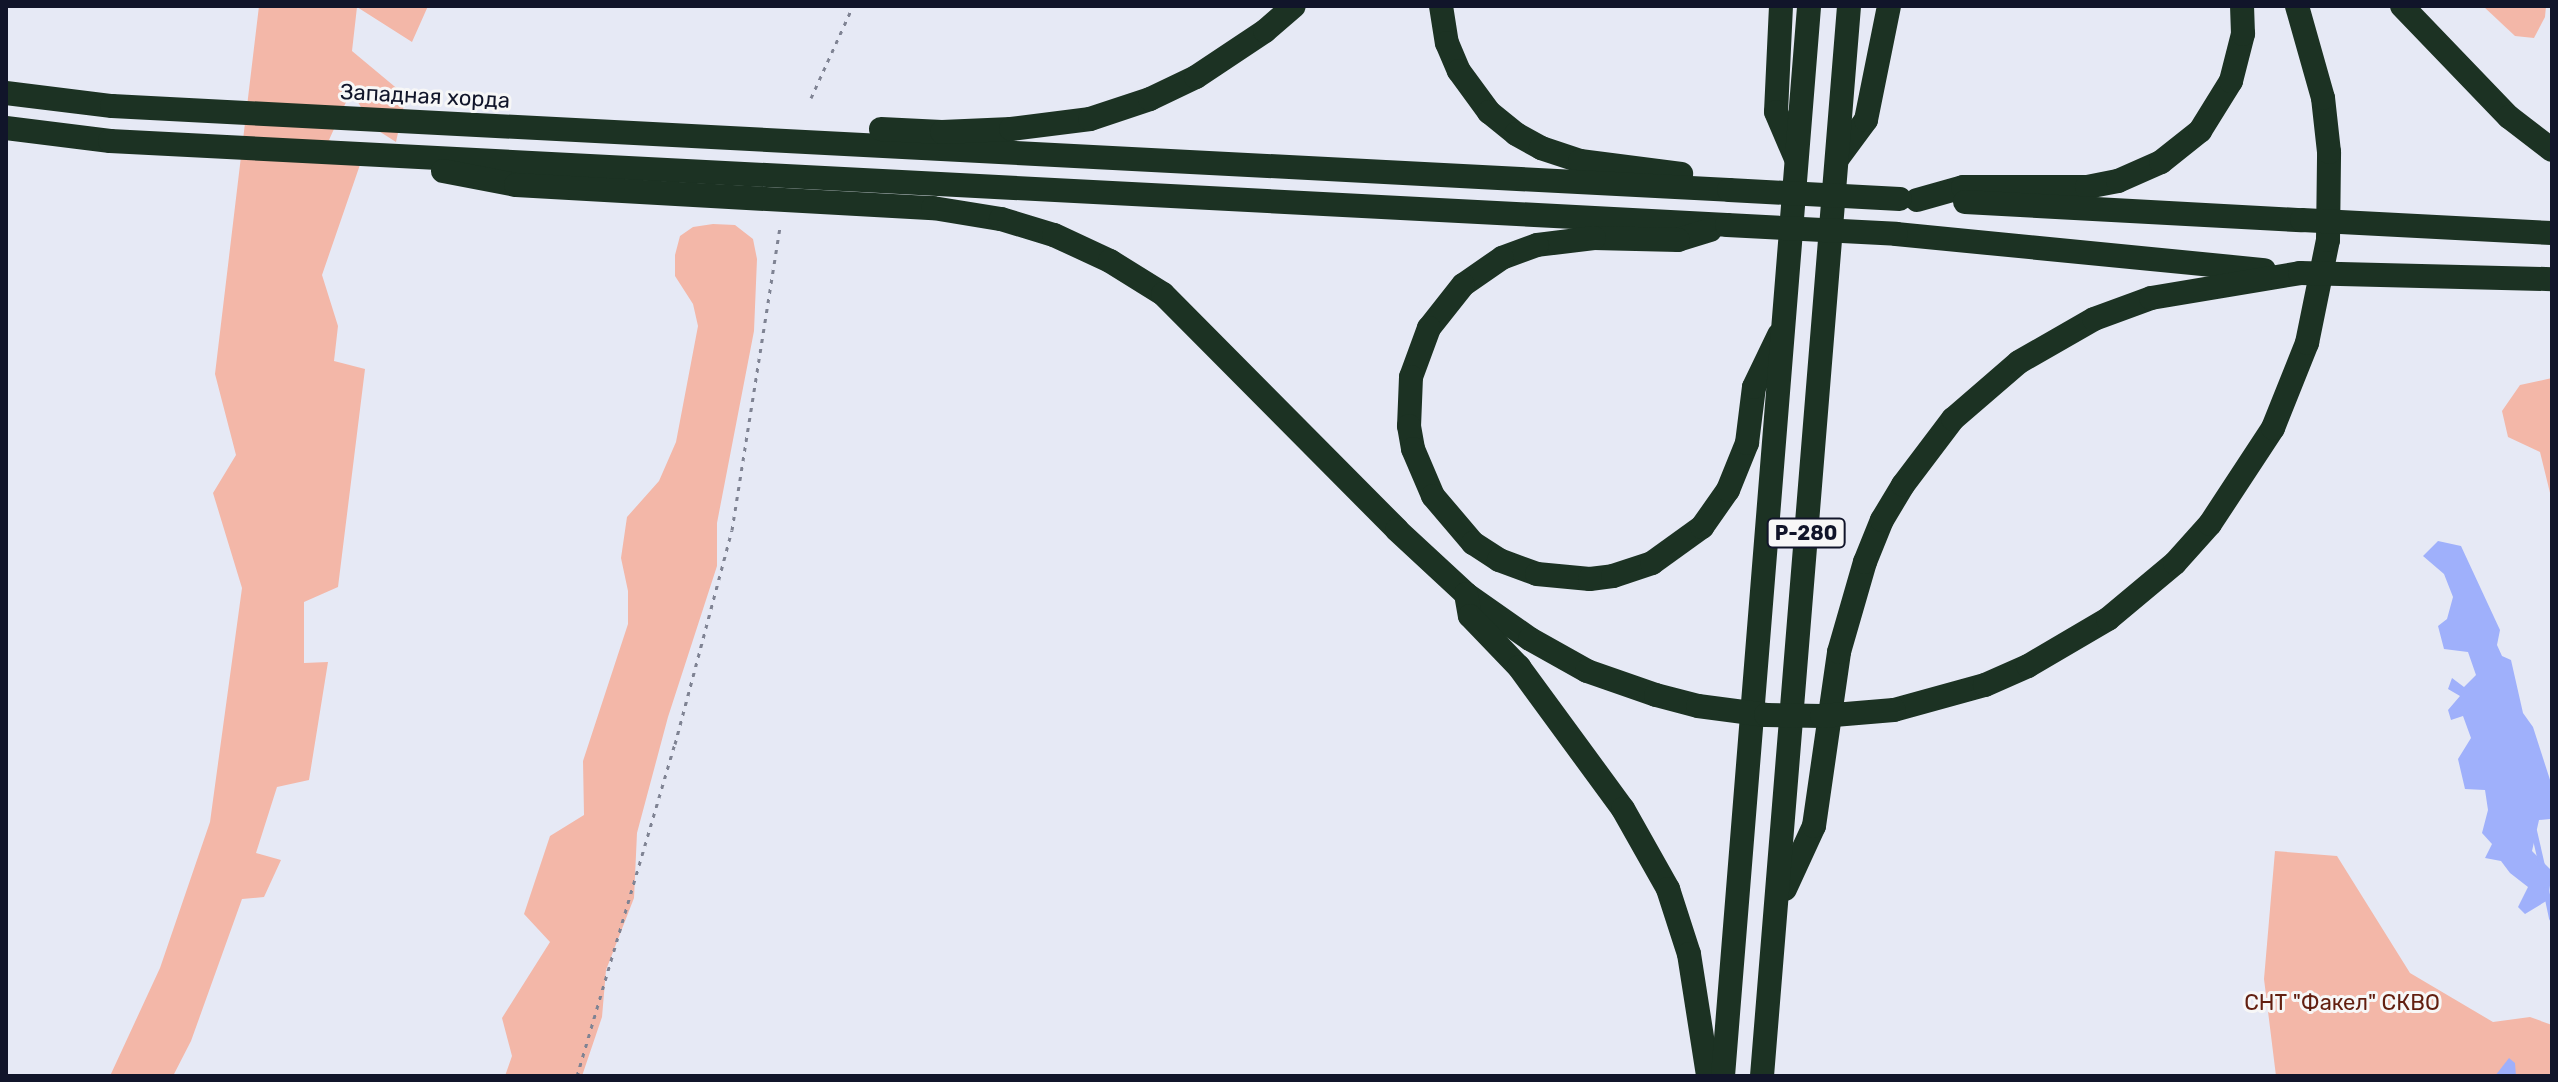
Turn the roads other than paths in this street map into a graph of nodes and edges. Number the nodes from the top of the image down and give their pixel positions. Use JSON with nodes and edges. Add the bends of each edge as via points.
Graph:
{"nodes":[{"id":1,"x":1294,"y":6,"type":"edge"},
{"id":2,"x":1441,"y":6,"type":"edge"},
{"id":3,"x":1781,"y":6,"type":"edge"},
{"id":4,"x":1809,"y":6,"type":"edge"},
{"id":5,"x":1849,"y":6,"type":"edge"},
{"id":6,"x":1889,"y":6,"type":"edge"},
{"id":7,"x":2242,"y":6,"type":"edge"},
{"id":8,"x":2297,"y":6,"type":"edge"},
{"id":9,"x":2402,"y":6,"type":"edge"},
{"id":10,"x":6,"y":93,"type":"edge"},
{"id":11,"x":288,"y":115,"type":"junction"},
{"id":12,"x":6,"y":128,"type":"edge"},
{"id":13,"x":2552,"y":150,"type":"edge"},
{"id":14,"x":346,"y":154,"type":"junction"},
{"id":15,"x":1838,"y":158,"type":"junction"},
{"id":16,"x":1798,"y":163,"type":"junction"},
{"id":17,"x":1729,"y":190,"type":"junction"},
{"id":18,"x":1909,"y":199,"type":"junction"},
{"id":19,"x":1727,"y":225,"type":"junction"},
{"id":20,"x":2552,"y":233,"type":"edge"},
{"id":21,"x":2300,"y":273,"type":"junction"},
{"id":22,"x":2552,"y":279,"type":"edge"},
{"id":23,"x":1784,"y":326,"type":"junction"},
{"id":24,"x":1466,"y":594,"type":"junction"},
{"id":25,"x":1778,"y":903,"type":"junction"},
{"id":26,"x":1708,"y":1076,"type":"edge"},
{"id":27,"x":1723,"y":1076,"type":"edge"},
{"id":28,"x":1762,"y":1076,"type":"edge"}],
"edges":[{"from":1,"to":11,"type":"highway","via":[[1196,77],[1150,99],[1090,119],[1011,129],[942,132],[379,107]]},
{"from":2,"to":17,"type":"highway","via":[[1447,43],[1459,71],[1489,112],[1516,134],[1580,161],[1674,172]]},
{"from":3,"to":16,"type":"highway","via":[[1776,112]]},
{"from":4,"to":16,"type":"highway","number":"Р-280"},
{"from":5,"to":15,"type":"highway","number":"Р-280"},
{"from":6,"to":15,"type":"highway","via":[[1866,120]]},
{"from":7,"to":18,"type":"highway","via":[[2243,34],[2231,81],[2200,131],[2161,162],[2118,181],[2087,187],[1963,187]]},
{"from":8,"to":24,"type":"highway","bridge":true,"via":[[2323,98],[2329,152],[2328,240],[2307,343],[2273,428],[2210,524],[2175,563],[2108,619],[1985,685],[1894,710],[1766,715],[1698,706],[1587,671]]},
{"from":9,"to":13,"type":"highway","via":[[2509,117]]},
{"from":10,"to":11,"type":"highway","name":"Западная хорда","via":[[112,106]]},
{"from":11,"to":17,"type":"highway","name":"Западная хорда"},
{"from":12,"to":14,"type":"highway","via":[[110,141]]},
{"from":14,"to":19,"type":"highway"},
{"from":14,"to":24,"type":"highway","via":[[516,185],[933,208],[1001,219],[1054,235],[1163,294]]},
{"from":15,"to":25,"type":"highway","number":"Р-280"},
{"from":16,"to":23,"type":"highway","number":"Р-280"},
{"from":17,"to":18,"type":"highway","name":"Западная хорда","bridge":true},
{"from":18,"to":20,"type":"highway","name":"Западная хорда","bridge":true},
{"from":19,"to":21,"type":"highway","bridge":true,"via":[[1896,234]]},
{"from":19,"to":23,"type":"highway","via":[[1678,240],[1594,238],[1537,245],[1502,258],[1463,285],[1429,328],[1411,377],[1413,449],[1433,496],[1473,543],[1537,574],[1590,579],[1652,563],[1702,527],[1728,490],[1747,443],[1754,387]]},
{"from":21,"to":22,"type":"highway","bridge":true},
{"from":21,"to":25,"type":"highway","via":[[2151,298],[2094,319],[2019,362],[1953,419],[1903,485],[1865,562],[1839,652],[1814,826]]},
{"from":23,"to":27,"type":"highway","number":"Р-280"},
{"from":24,"to":26,"type":"highway","via":[[1470,616],[1519,667],[1614,796],[1668,889],[1689,954]]},
{"from":25,"to":28,"type":"highway","number":"Р-280"}]}
